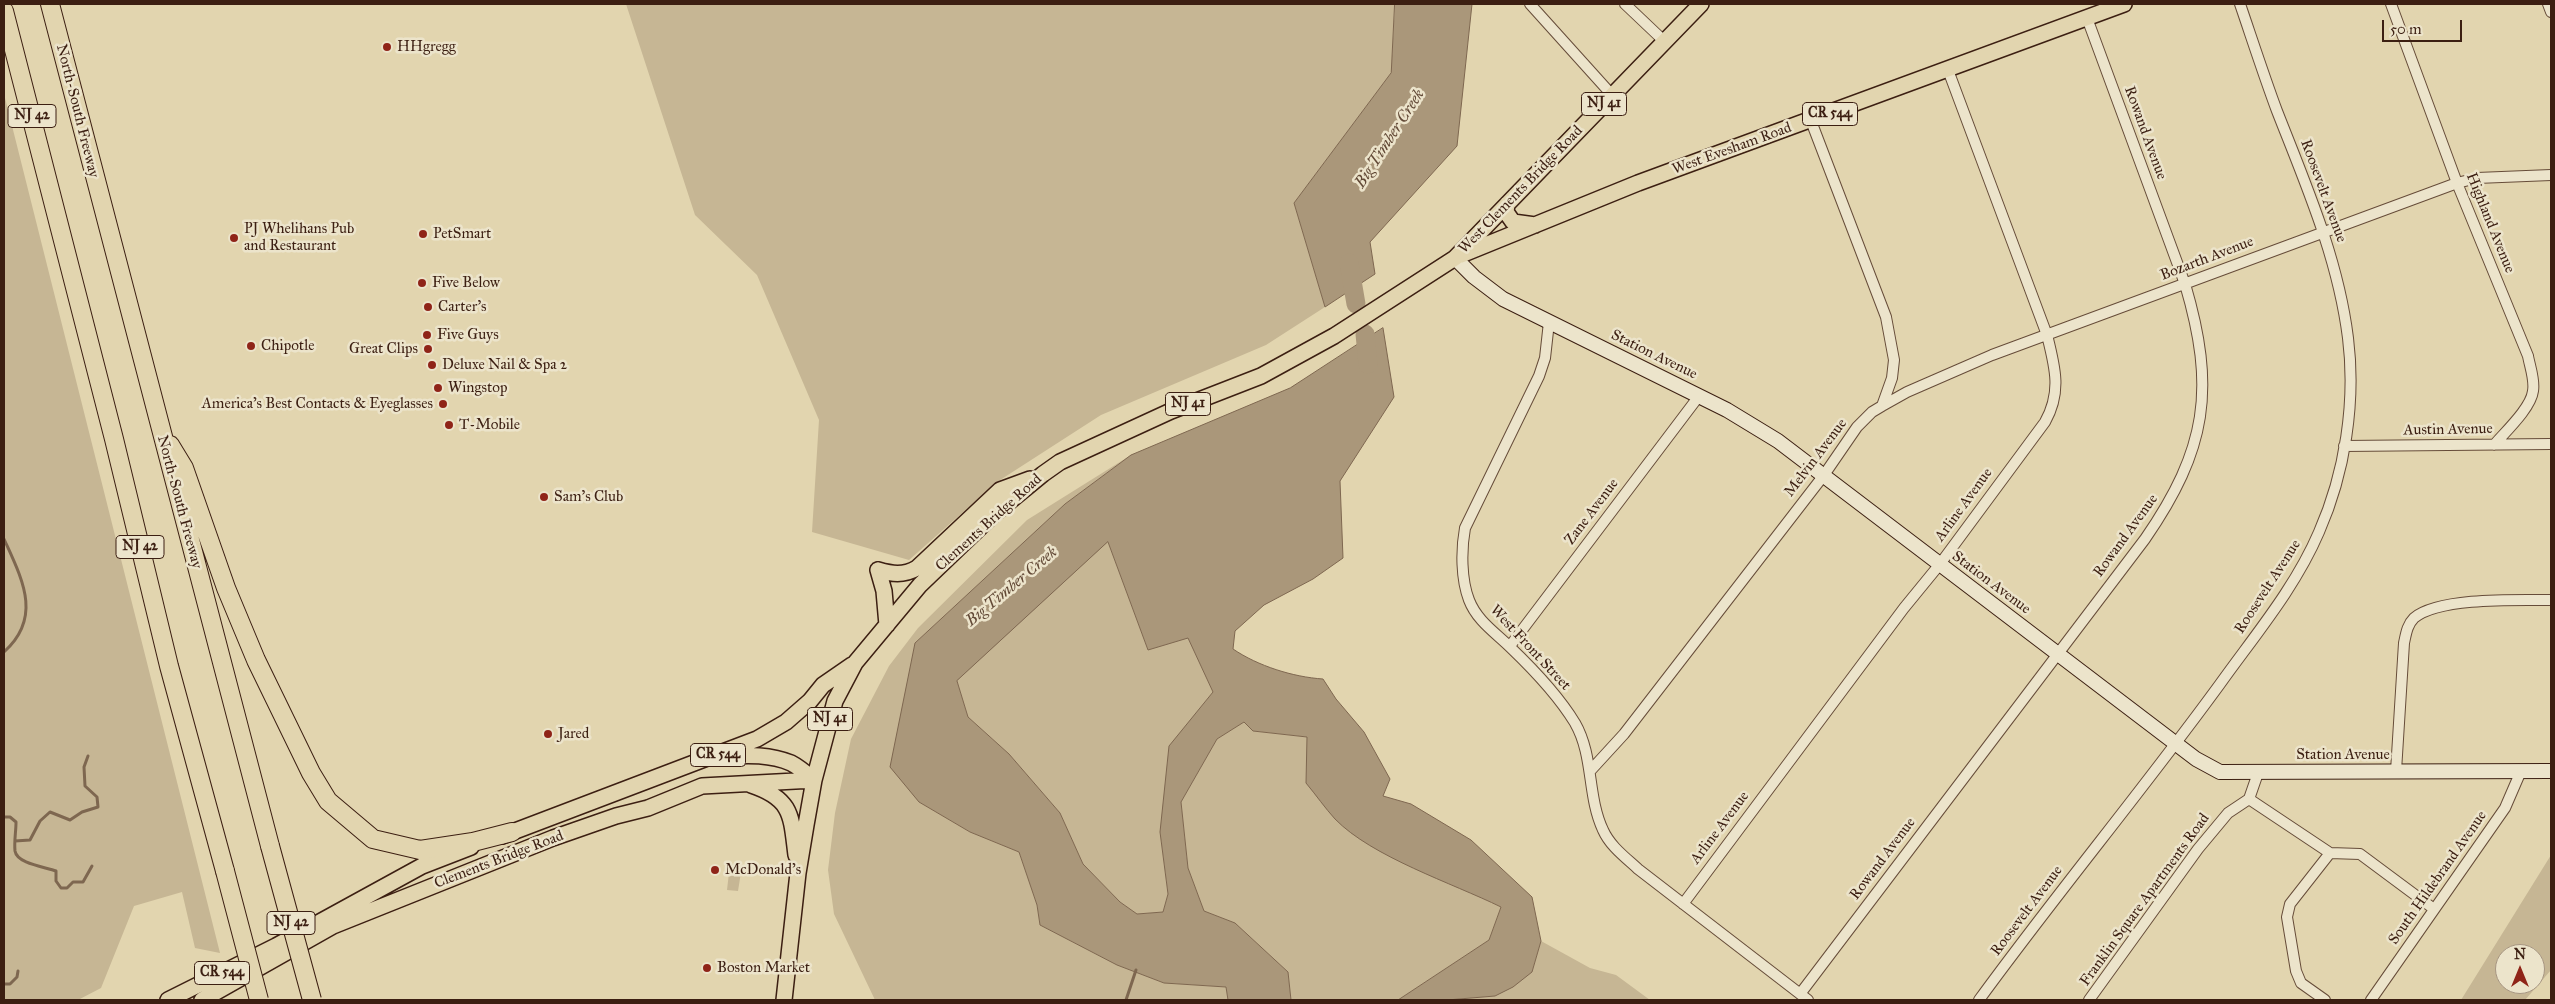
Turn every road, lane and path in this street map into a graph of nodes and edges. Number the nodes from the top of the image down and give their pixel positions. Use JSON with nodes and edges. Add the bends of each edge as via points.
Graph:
{"nodes":[{"id":1,"x":50,"y":4,"type":"edge"},
{"id":2,"x":1530,"y":4,"type":"edge"},
{"id":3,"x":1626,"y":4,"type":"edge"},
{"id":4,"x":1701,"y":4,"type":"edge"},
{"id":5,"x":2124,"y":4,"type":"edge"},
{"id":6,"x":2240,"y":4,"type":"edge"},
{"id":7,"x":2391,"y":4,"type":"edge"},
{"id":8,"x":2548,"y":4,"type":"edge"},
{"id":9,"x":4,"y":11,"type":"edge"},
{"id":10,"x":2551,"y":12,"type":"edge"},
{"id":11,"x":2087,"y":18,"type":"junction"},
{"id":12,"x":1664,"y":41,"type":"junction"},
{"id":13,"x":1948,"y":70,"type":"junction"},
{"id":14,"x":1612,"y":95,"type":"junction"},
{"id":15,"x":1811,"y":121,"type":"junction"},
{"id":16,"x":2551,"y":175,"type":"edge"},
{"id":17,"x":2457,"y":183,"type":"junction"},
{"id":18,"x":1507,"y":204,"type":"junction"},
{"id":19,"x":1537,"y":225,"type":"junction"},
{"id":20,"x":2323,"y":232,"type":"junction"},
{"id":21,"x":1455,"y":258,"type":"junction"},
{"id":22,"x":2185,"y":284,"type":"junction"},
{"id":23,"x":1391,"y":297,"type":"joint"},
{"id":24,"x":1549,"y":322,"type":"junction"},
{"id":25,"x":2047,"y":335,"type":"junction"},
{"id":26,"x":1699,"y":396,"type":"junction"},
{"id":27,"x":1882,"y":406,"type":"junction"},
{"id":28,"x":160,"y":428,"type":"junction"},
{"id":29,"x":2551,"y":444,"type":"edge"},
{"id":30,"x":2494,"y":445,"type":"junction"},
{"id":31,"x":2344,"y":446,"type":"junction"},
{"id":32,"x":1043,"y":474,"type":"junction"},
{"id":33,"x":1824,"y":476,"type":"junction"},
{"id":34,"x":1940,"y":564,"type":"junction"},
{"id":35,"x":2551,"y":600,"type":"edge"},
{"id":36,"x":887,"y":625,"type":"junction"},
{"id":37,"x":1510,"y":646,"type":"junction"},
{"id":38,"x":2057,"y":653,"type":"junction"},
{"id":39,"x":855,"y":662,"type":"junction"},
{"id":40,"x":2176,"y":744,"type":"junction"},
{"id":41,"x":706,"y":759,"type":"junction"},
{"id":42,"x":1591,"y":770,"type":"junction"},
{"id":43,"x":2396,"y":771,"type":"junction"},
{"id":44,"x":2521,"y":771,"type":"junction"},
{"id":45,"x":2551,"y":771,"type":"edge"},
{"id":46,"x":2258,"y":773,"type":"junction"},
{"id":47,"x":814,"y":780,"type":"junction"},
{"id":48,"x":742,"y":782,"type":"junction"},
{"id":49,"x":2249,"y":799,"type":"junction"},
{"id":50,"x":512,"y":832,"type":"junction"},
{"id":51,"x":2330,"y":853,"type":"junction"},
{"id":52,"x":798,"y":873,"type":"junction"},
{"id":53,"x":1683,"y":904,"type":"junction"},
{"id":54,"x":2434,"y":909,"type":"junction"},
{"id":55,"x":1804,"y":997,"type":"edge"},
{"id":56,"x":2092,"y":999,"type":"edge"},
{"id":57,"x":168,"y":1000,"type":"edge"},
{"id":58,"x":202,"y":1000,"type":"edge"},
{"id":59,"x":259,"y":1000,"type":"edge"},
{"id":60,"x":312,"y":1000,"type":"edge"},
{"id":61,"x":784,"y":1000,"type":"edge"},
{"id":62,"x":1979,"y":1000,"type":"edge"},
{"id":63,"x":2324,"y":1000,"type":"edge"},
{"id":64,"x":2371,"y":1000,"type":"edge"}],
"edges":[{"from":1,"to":28,"type":"highway","name":"North-South Freeway","number":"NJ 42"},
{"from":2,"to":14,"type":"street"},
{"from":3,"to":12,"type":"street"},
{"from":4,"to":12,"type":"main road","name":"West Clements Bridge Road","number":"NJ 41"},
{"from":5,"to":11,"type":"main road","name":"West Evesham Road","number":"CR 544"},
{"from":6,"to":20,"type":"street","name":"Roosevelt Avenue"},
{"from":7,"to":17,"type":"street","name":"Highland Avenue"},
{"from":8,"to":10,"type":"street"},
{"from":9,"to":59,"type":"highway","number":"NJ 42","bridge":true,"via":[[169,666]]},
{"from":11,"to":13,"type":"main road","name":"West Evesham Road","number":"CR 544"},
{"from":11,"to":22,"type":"street","name":"Rowand Avenue"},
{"from":12,"to":14,"type":"main road","name":"West Clements Bridge Road","number":"NJ 41"},
{"from":13,"to":15,"type":"main road","name":"West Evesham Road","number":"CR 544"},
{"from":13,"to":25,"type":"street","name":"Arline Avenue"},
{"from":14,"to":18,"type":"main road","name":"West Clements Bridge Road","number":"NJ 41"},
{"from":15,"to":19,"type":"main road","name":"West Evesham Road","number":"CR 544","via":[[1638,183]]},
{"from":15,"to":27,"type":"street","via":[[1892,340],[1892,378]]},
{"from":16,"to":17,"type":"street","name":"Bozarth Avenue","via":[[2477,178]]},
{"from":17,"to":20,"type":"street","name":"Bozarth Avenue"},
{"from":17,"to":30,"type":"street","name":"Highland Avenue","via":[[2528,356],[2534,384],[2529,403]]},
{"from":18,"to":19,"type":"main road","via":[[1506,212],[1513,222]]},
{"from":18,"to":21,"type":"main road","name":"West Clements Bridge Road","number":"NJ 41"},
{"from":19,"to":21,"type":"main road","name":"West Evesham Road","number":"CR 544"},
{"from":20,"to":22,"type":"street","name":"Bozarth Avenue"},
{"from":20,"to":31,"type":"street","name":"Roosevelt Avenue","via":[[2339,286],[2348,337],[2350,368]]},
{"from":21,"to":23,"type":"main road","name":"West Clements Bridge Road","number":"NJ 41"},
{"from":21,"to":24,"type":"street","name":"Station Avenue","via":[[1503,299]]},
{"from":22,"to":25,"type":"street","name":"Bozarth Avenue"},
{"from":22,"to":38,"type":"street","name":"Rowand Avenue","via":[[2195,316],[2204,379],[2200,427],[2188,465],[2166,508]]},
{"from":23,"to":32,"type":"main road","name":"Clements Bridge Road","number":"NJ 41","via":[[1334,336],[1261,376],[1171,411],[1060,462]]},
{"from":24,"to":26,"type":"street","name":"Station Avenue"},
{"from":24,"to":37,"type":"street","name":"West Front Street","via":[[1539,376],[1465,528],[1463,543],[1469,600],[1478,615]]},
{"from":25,"to":27,"type":"street","name":"Bozarth Avenue","via":[[1907,392]]},
{"from":25,"to":34,"type":"street","name":"Arline Avenue","via":[[2055,368],[2056,399],[2052,410]]},
{"from":26,"to":33,"type":"street","name":"Station Avenue","via":[[1778,441]]},
{"from":26,"to":37,"type":"street","name":"Zane Avenue"},
{"from":27,"to":33,"type":"street","name":"Melvin Avenue","via":[[1857,428]]},
{"from":28,"to":50,"type":"highway","via":[[184,468],[226,588],[256,660],[328,801],[373,838],[420,850]]},
{"from":28,"to":60,"type":"highway","name":"North-South Freeway","number":"NJ 42","bridge":true},
{"from":29,"to":30,"type":"street","name":"Austin Avenue"},
{"from":30,"to":31,"type":"street","name":"Austin Avenue"},
{"from":31,"to":40,"type":"street","name":"Roosevelt Avenue","via":[[2332,496],[2307,558],[2282,599]]},
{"from":32,"to":36,"type":"main road","name":"Clements Bridge Road","number":"NJ 41","via":[[993,515],[920,585]]},
{"from":32,"to":36,"type":"main road","via":[[1000,490],[907,574],[878,570],[884,591]]},
{"from":33,"to":34,"type":"street","name":"Station Avenue"},
{"from":33,"to":42,"type":"street","name":"Melvin Avenue","via":[[1624,734]]},
{"from":34,"to":38,"type":"street","name":"Station Avenue"},
{"from":34,"to":53,"type":"street","name":"Arline Avenue"},
{"from":35,"to":43,"type":"street","via":[[2445,605],[2413,619],[2407,627],[2404,643]]},
{"from":36,"to":39,"type":"main road","name":"Clements Bridge Road","number":"NJ 41"},
{"from":37,"to":42,"type":"street","name":"West Front Street","via":[[1539,676],[1576,724]]},
{"from":38,"to":40,"type":"street","name":"Station Avenue"},
{"from":38,"to":55,"type":"street","name":"Rowand Avenue"},
{"from":39,"to":41,"type":"main road","name":"Clements Bridge Road","number":"CR 544","via":[[823,685],[786,722],[757,739]]},
{"from":39,"to":47,"type":"main road","name":"Clements Bridge Road","number":"NJ 41","via":[[835,701]]},
{"from":40,"to":46,"type":"street","name":"Station Avenue","via":[[2220,772]]},
{"from":40,"to":62,"type":"street","name":"Roosevelt Avenue"},
{"from":41,"to":47,"type":"main road","name":"Clements Bridge Road","via":[[741,755],[766,757],[791,763]]},
{"from":41,"to":50,"type":"main road","name":"Clements Bridge Road","number":"CR 544"},
{"from":42,"to":53,"type":"street","name":"West Front Street","via":[[1596,812],[1603,831],[1623,856]]},
{"from":43,"to":44,"type":"street","name":"Station Avenue"},
{"from":43,"to":46,"type":"street","name":"Station Avenue"},
{"from":44,"to":45,"type":"street","name":"Station Avenue"},
{"from":44,"to":54,"type":"street","name":"South Hildebrand Avenue","via":[[2505,808]]},
{"from":46,"to":49,"type":"street"},
{"from":47,"to":48,"type":"main road","name":"Clements Bridge Road","number":"CR 544"},
{"from":47,"to":52,"type":"main road","number":"NJ 41"},
{"from":48,"to":52,"type":"main road","via":[[780,798],[791,817]]},
{"from":48,"to":58,"type":"main road","name":"Clements Bridge Road","number":"CR 544","via":[[702,786],[648,808],[554,838],[360,914]]},
{"from":49,"to":51,"type":"street"},
{"from":49,"to":56,"type":"street","name":"Franklin Square Apartments Road","via":[[2228,814],[2198,849]]},
{"from":50,"to":57,"type":"main road","name":"Clements Bridge Road","number":"CR 544","via":[[422,866],[276,946]]},
{"from":51,"to":54,"type":"street","via":[[2360,854]]},
{"from":51,"to":63,"type":"street","via":[[2290,904],[2287,917],[2296,971],[2301,982]]},
{"from":52,"to":61,"type":"main road","number":"NJ 41"},
{"from":53,"to":55,"type":"street","name":"West Front Street"},
{"from":54,"to":64,"type":"street","name":"South Hildebrand Avenue"}]}
